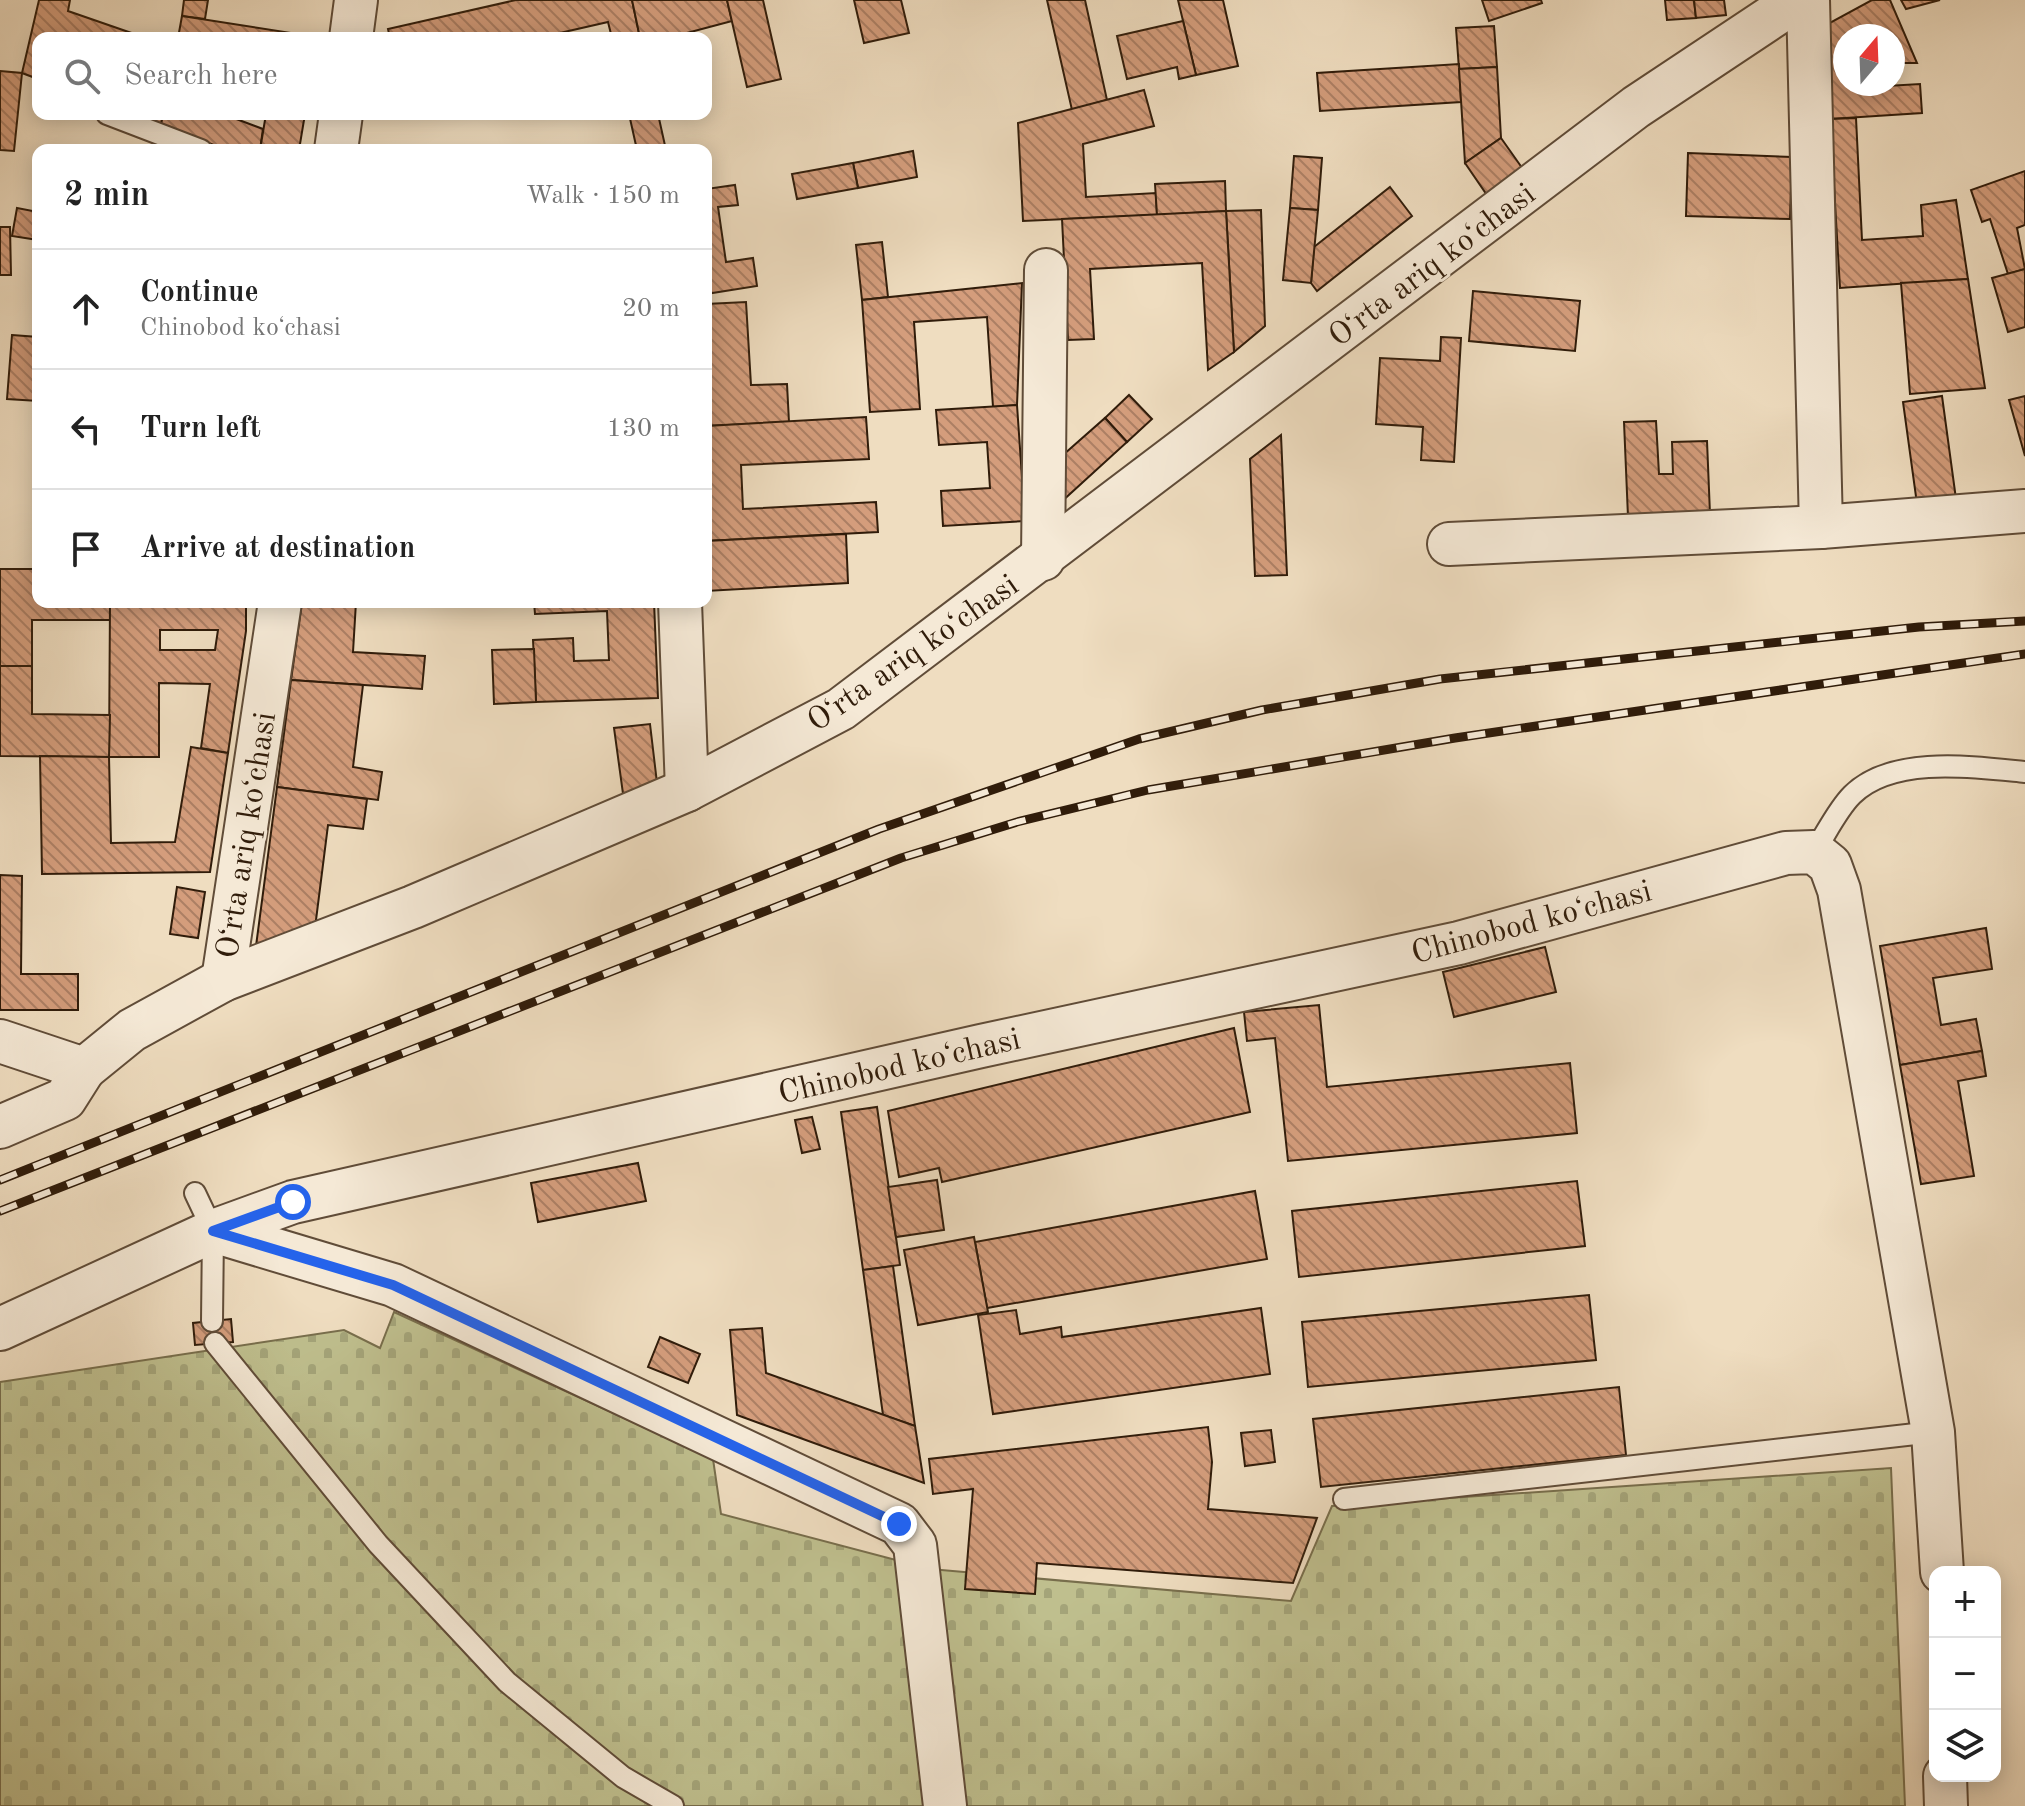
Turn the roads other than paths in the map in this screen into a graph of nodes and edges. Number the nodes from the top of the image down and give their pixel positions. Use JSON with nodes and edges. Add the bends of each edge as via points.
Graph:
{"nodes":[{"id":1,"x":356,"y":0,"type":"edge"},
{"id":2,"x":1797,"y":0,"type":"edge"},
{"id":3,"x":1808,"y":0,"type":"edge"},
{"id":4,"x":352,"y":32,"type":"edge"},
{"id":5,"x":123,"y":120,"type":"edge"},
{"id":6,"x":340,"y":120,"type":"edge"},
{"id":7,"x":185,"y":144,"type":"edge"},
{"id":8,"x":337,"y":144,"type":"edge"},
{"id":9,"x":1046,"y":270,"type":"dead end"},
{"id":10,"x":2025,"y":511,"type":"edge"},
{"id":11,"x":1821,"y":527,"type":"junction"},
{"id":12,"x":1449,"y":544,"type":"dead end"},
{"id":13,"x":1043,"y":559,"type":"junction"},
{"id":14,"x":279,"y":608,"type":"edge"},
{"id":15,"x":680,"y":608,"type":"edge"},
{"id":16,"x":2025,"y":772,"type":"edge"},
{"id":17,"x":687,"y":790,"type":"junction"},
{"id":18,"x":1814,"y":852,"type":"junction"},
{"id":19,"x":223,"y":980,"type":"junction"},
{"id":20,"x":0,"y":1041,"type":"edge"},
{"id":21,"x":84,"y":1069,"type":"junction"},
{"id":22,"x":0,"y":1127,"type":"edge"},
{"id":23,"x":195,"y":1193,"type":"dead end"},
{"id":24,"x":213,"y":1231,"type":"junction"},
{"id":25,"x":212,"y":1321,"type":"dead end"},
{"id":26,"x":0,"y":1329,"type":"edge"},
{"id":27,"x":215,"y":1343,"type":"dead end"},
{"id":28,"x":1933,"y":1432,"type":"junction"},
{"id":29,"x":1344,"y":1499,"type":"dead end"},
{"id":30,"x":1942,"y":1566,"type":"edge"},
{"id":31,"x":1945,"y":1782,"type":"edge"},
{"id":32,"x":673,"y":1806,"type":"edge"},
{"id":33,"x":945,"y":1806,"type":"edge"},
{"id":34,"x":1946,"y":1806,"type":"edge"}],
"edges":[{"from":1,"to":4,"type":"street"},
{"from":2,"to":13,"type":"street","name":"Oʻrta ariq koʻchasi","via":[[1636,107]]},
{"from":3,"to":11,"type":"street"},
{"from":5,"to":7,"type":"lane"},
{"from":6,"to":8,"type":"street"},
{"from":9,"to":13,"type":"street"},
{"from":10,"to":11,"type":"street"},
{"from":11,"to":12,"type":"street"},
{"from":13,"to":17,"type":"street","name":"Oʻrta ariq koʻchasi","via":[[841,709]]},
{"from":14,"to":19,"type":"street","name":"Oʻrta ariq koʻchasi"},
{"from":15,"to":17,"type":"street"},
{"from":16,"to":18,"type":"lane","via":[[1939,764],[1888,775],[1853,794]]},
{"from":17,"to":19,"type":"street","name":"Oʻrta ariq koʻchasi","via":[[413,907]]},
{"from":18,"to":24,"type":"street","name":"Chinobod koʻchasi","via":[[1786,853],[1459,943],[293,1202]]},
{"from":18,"to":28,"type":"street","via":[[1830,865],[1839,890]]},
{"from":19,"to":21,"type":"street","via":[[132,1030]]},
{"from":20,"to":21,"type":"street"},
{"from":21,"to":22,"type":"street","via":[[65,1099]]},
{"from":23,"to":24,"type":"lane"},
{"from":24,"to":25,"type":"lane"},
{"from":24,"to":26,"type":"street","name":"Chinobod koʻchasi"},
{"from":24,"to":33,"type":"street","via":[[393,1285],[899,1524],[915,1545]]},
{"from":27,"to":32,"type":"lane","via":[[378,1544],[507,1682],[623,1777]]},
{"from":28,"to":29,"type":"lane"},
{"from":28,"to":30,"type":"street"},
{"from":31,"to":34,"type":"street"}]}
